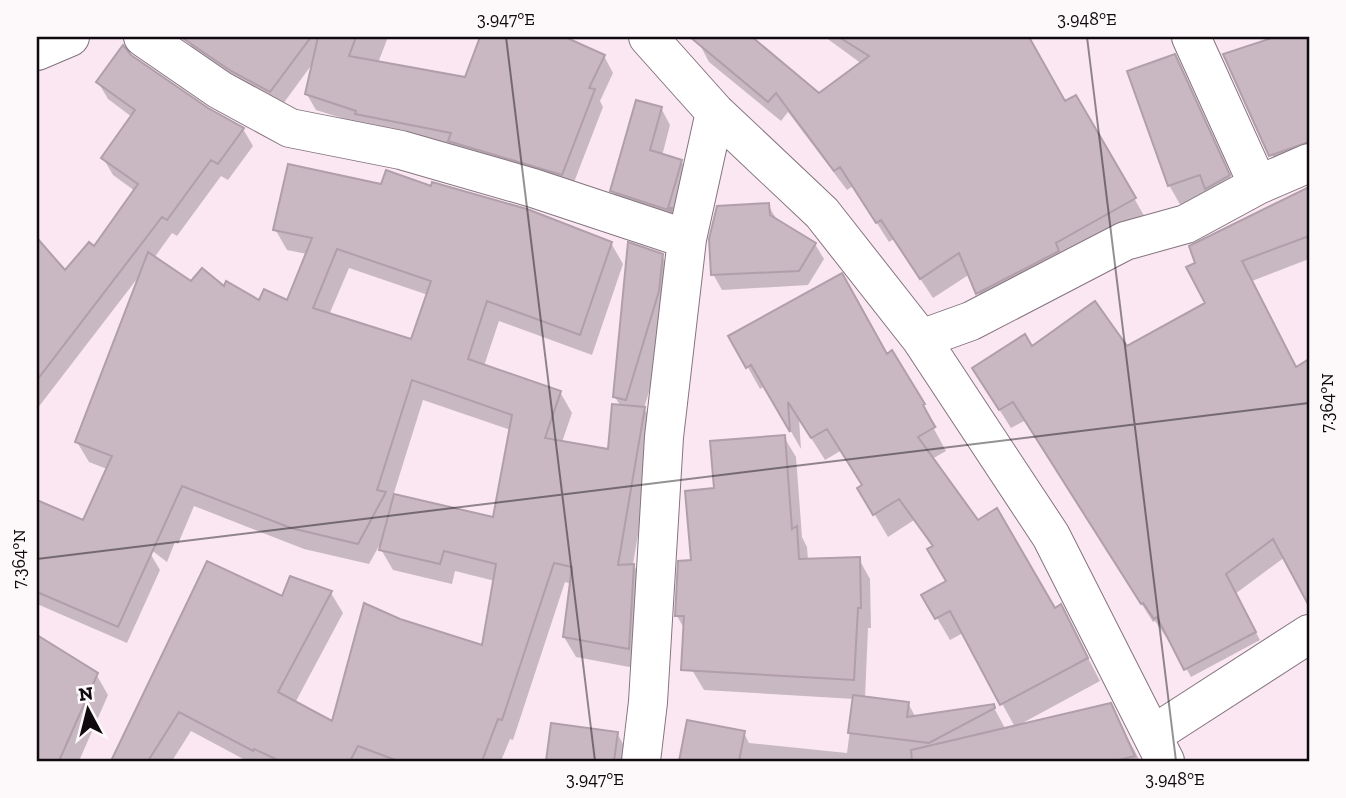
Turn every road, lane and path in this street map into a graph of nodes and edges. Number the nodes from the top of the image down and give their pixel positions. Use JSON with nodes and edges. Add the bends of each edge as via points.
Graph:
{"nodes":[{"id":1,"x":70,"y":37,"type":"edge"},
{"id":2,"x":143,"y":37,"type":"edge"},
{"id":3,"x":648,"y":37,"type":"edge"},
{"id":4,"x":1191,"y":37,"type":"edge"},
{"id":5,"x":37,"y":51,"type":"edge"},
{"id":6,"x":715,"y":112,"type":"junction"},
{"id":7,"x":1309,"y":163,"type":"edge"},
{"id":8,"x":1258,"y":186,"type":"junction"},
{"id":9,"x":687,"y":239,"type":"junction"},
{"id":10,"x":921,"y":339,"type":"junction"},
{"id":11,"x":1309,"y":634,"type":"edge"},
{"id":12,"x":1160,"y":748,"type":"edge"},
{"id":13,"x":640,"y":761,"type":"edge"}],
"edges":[{"from":1,"to":5,"type":"street"},
{"from":2,"to":9,"type":"street","via":[[220,90],[290,128],[401,150]]},
{"from":3,"to":6,"type":"street"},
{"from":4,"to":8,"type":"street"},
{"from":6,"to":9,"type":"street"},
{"from":6,"to":10,"type":"street","via":[[822,213]]},
{"from":7,"to":8,"type":"street"},
{"from":8,"to":10,"type":"street","via":[[1186,225],[1125,241],[971,321]]},
{"from":9,"to":13,"type":"street","via":[[664,437],[648,702]]},
{"from":10,"to":12,"type":"street","via":[[1051,536]]},
{"from":11,"to":12,"type":"street"}]}
